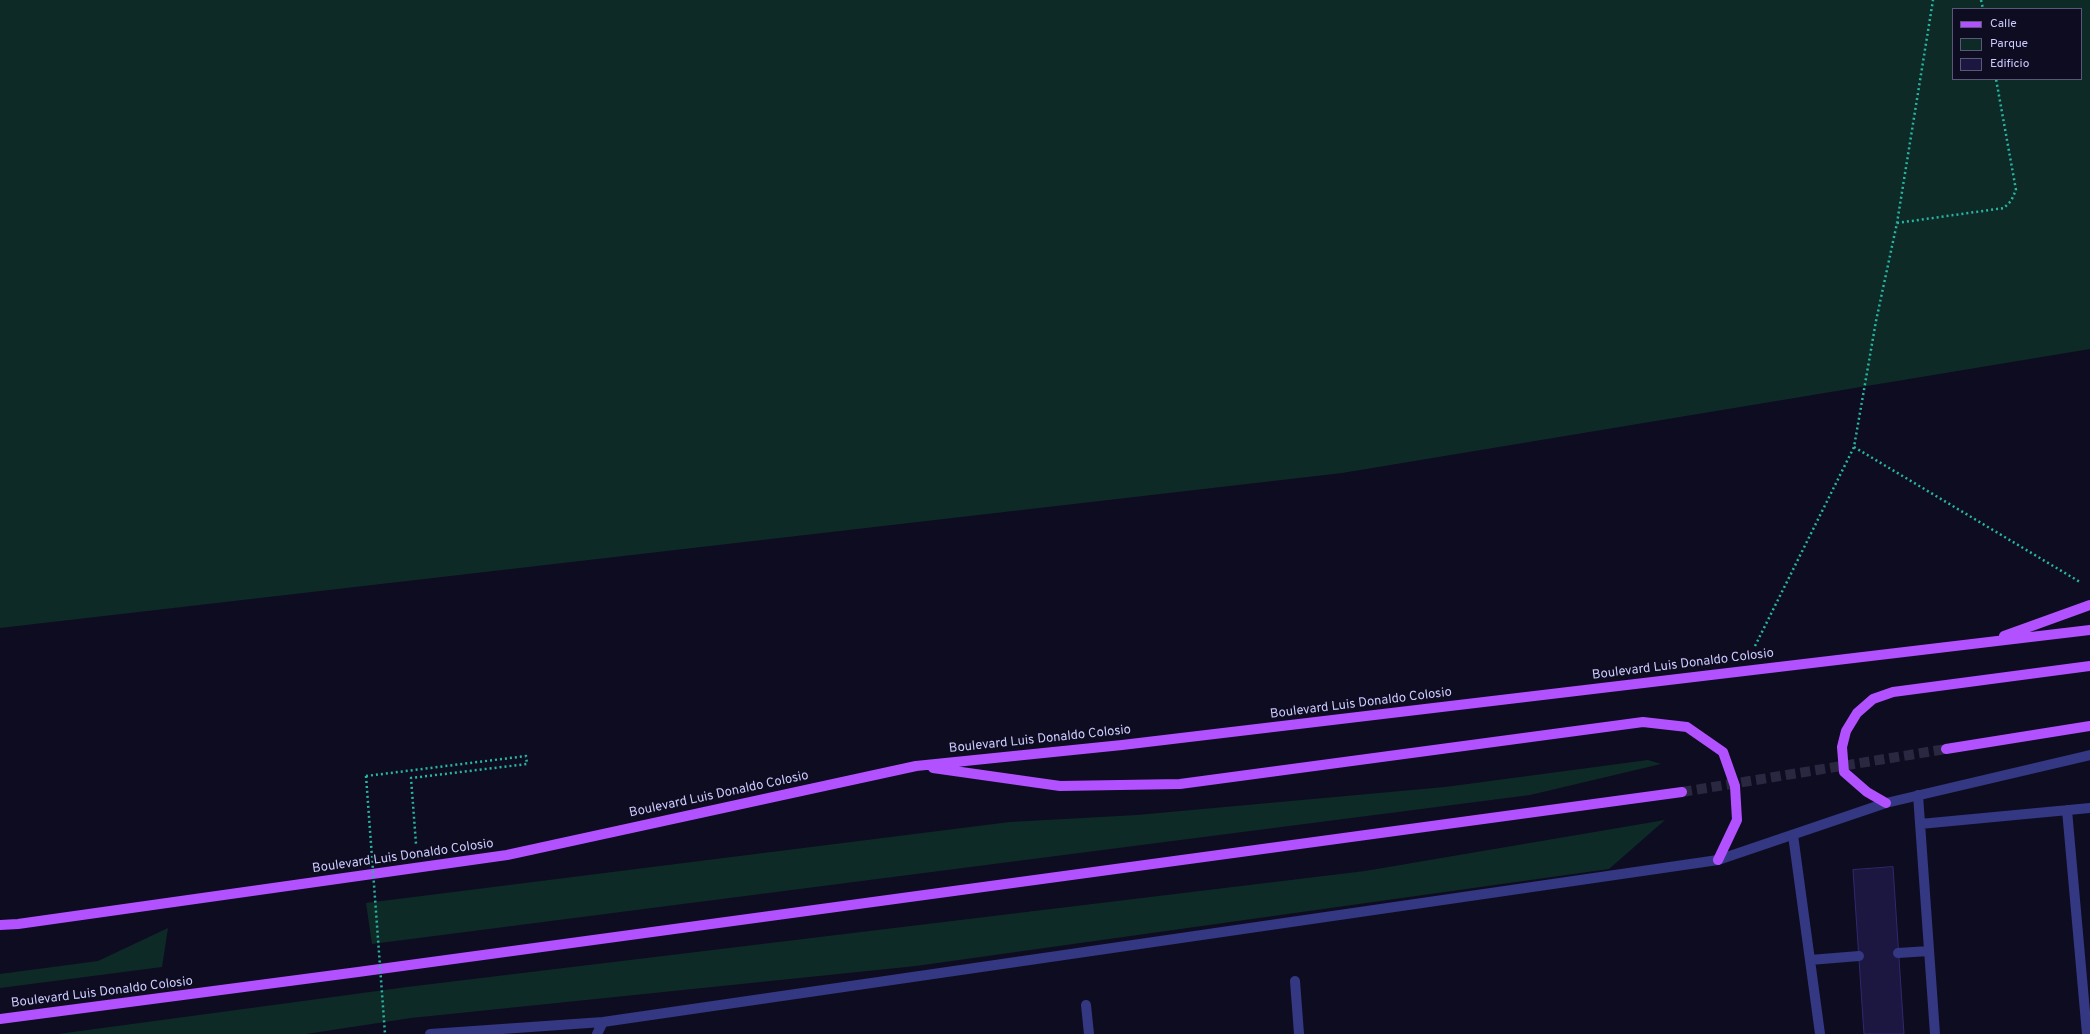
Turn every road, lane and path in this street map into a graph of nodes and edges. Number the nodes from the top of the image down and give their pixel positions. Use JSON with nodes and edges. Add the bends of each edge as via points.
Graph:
{"nodes":[{"id":1,"x":1933,"y":0,"type":"edge"},
{"id":2,"x":1996,"y":80,"type":"edge"},
{"id":3,"x":1897,"y":223,"type":"junction"},
{"id":4,"x":1854,"y":447,"type":"junction"},
{"id":5,"x":2083,"y":584,"type":"dead end"},
{"id":6,"x":2090,"y":605,"type":"edge"},
{"id":7,"x":2090,"y":630,"type":"edge"},
{"id":8,"x":1987,"y":642,"type":"junction"},
{"id":9,"x":2090,"y":666,"type":"edge"},
{"id":10,"x":1743,"y":671,"type":"junction"},
{"id":11,"x":2090,"y":726,"type":"edge"},
{"id":12,"x":1946,"y":749,"type":"tunnel mouth"},
{"id":13,"x":2090,"y":755,"type":"edge"},
{"id":14,"x":916,"y":766,"type":"junction"},
{"id":15,"x":1682,"y":792,"type":"tunnel mouth"},
{"id":16,"x":1918,"y":795,"type":"junction"},
{"id":17,"x":1886,"y":803,"type":"junction"},
{"id":18,"x":2090,"y":808,"type":"edge"},
{"id":19,"x":2067,"y":810,"type":"junction"},
{"id":20,"x":1920,"y":824,"type":"junction"},
{"id":21,"x":1793,"y":835,"type":"junction"},
{"id":22,"x":1718,"y":860,"type":"junction"},
{"id":23,"x":418,"y":869,"type":"junction"},
{"id":24,"x":0,"y":925,"type":"edge"},
{"id":25,"x":1929,"y":951,"type":"junction"},
{"id":26,"x":1898,"y":953,"type":"dead end"},
{"id":27,"x":1859,"y":956,"type":"dead end"},
{"id":28,"x":1810,"y":960,"type":"junction"},
{"id":29,"x":1295,"y":981,"type":"dead end"},
{"id":30,"x":1086,"y":1005,"type":"dead end"},
{"id":31,"x":0,"y":1019,"type":"edge"},
{"id":32,"x":603,"y":1022,"type":"junction"},
{"id":33,"x":385,"y":1034,"type":"edge"},
{"id":34,"x":430,"y":1034,"type":"edge"},
{"id":35,"x":597,"y":1034,"type":"edge"},
{"id":36,"x":1089,"y":1034,"type":"edge"},
{"id":37,"x":1299,"y":1034,"type":"edge"},
{"id":38,"x":1820,"y":1034,"type":"edge"},
{"id":39,"x":1935,"y":1034,"type":"edge"},
{"id":40,"x":2087,"y":1034,"type":"edge"}],
"edges":[{"from":1,"to":3,"type":"path"},
{"from":2,"to":3,"type":"path","via":[[2016,190],[2011,201],[2004,208]]},
{"from":3,"to":4,"type":"path","via":[[1876,320]]},
{"from":4,"to":5,"type":"path"},
{"from":4,"to":10,"type":"path"},
{"from":6,"to":8,"type":"main road"},
{"from":7,"to":8,"type":"main road","name":"Boulevard Luis Donaldo Colosio"},
{"from":8,"to":10,"type":"main road","name":"Boulevard Luis Donaldo Colosio"},
{"from":9,"to":17,"type":"main road","via":[[1893,692],[1873,699],[1856,713],[1846,731],[1842,746],[1844,772],[1867,792]]},
{"from":10,"to":14,"type":"main road","name":"Boulevard Luis Donaldo Colosio","via":[[1122,745]]},
{"from":11,"to":12,"type":"main road"},
{"from":13,"to":16,"type":"street"},
{"from":14,"to":22,"type":"main road","via":[[1060,786],[1180,784],[1643,722],[1687,727],[1723,752],[1735,786],[1737,820]]},
{"from":14,"to":23,"type":"main road","name":"Boulevard Luis Donaldo Colosio","via":[[507,855]]},
{"from":15,"to":31,"type":"main road","name":"Boulevard Luis Donaldo Colosio"},
{"from":16,"to":17,"type":"street"},
{"from":16,"to":20,"type":"street"},
{"from":17,"to":21,"type":"street"},
{"from":18,"to":19,"type":"street"},
{"from":19,"to":20,"type":"street"},
{"from":19,"to":40,"type":"street"},
{"from":20,"to":25,"type":"street"},
{"from":21,"to":22,"type":"street"},
{"from":21,"to":28,"type":"street"},
{"from":22,"to":32,"type":"street"},
{"from":23,"to":24,"type":"main road","name":"Boulevard Luis Donaldo Colosio"},
{"from":23,"to":33,"type":"path","bridge":true,"via":[[411,778],[527,764],[526,756],[366,776]]},
{"from":25,"to":26,"type":"street"},
{"from":25,"to":39,"type":"street"},
{"from":27,"to":28,"type":"street"},
{"from":28,"to":38,"type":"street"},
{"from":29,"to":37,"type":"street"},
{"from":30,"to":36,"type":"street"},
{"from":32,"to":34,"type":"street"},
{"from":32,"to":35,"type":"street"}]}
